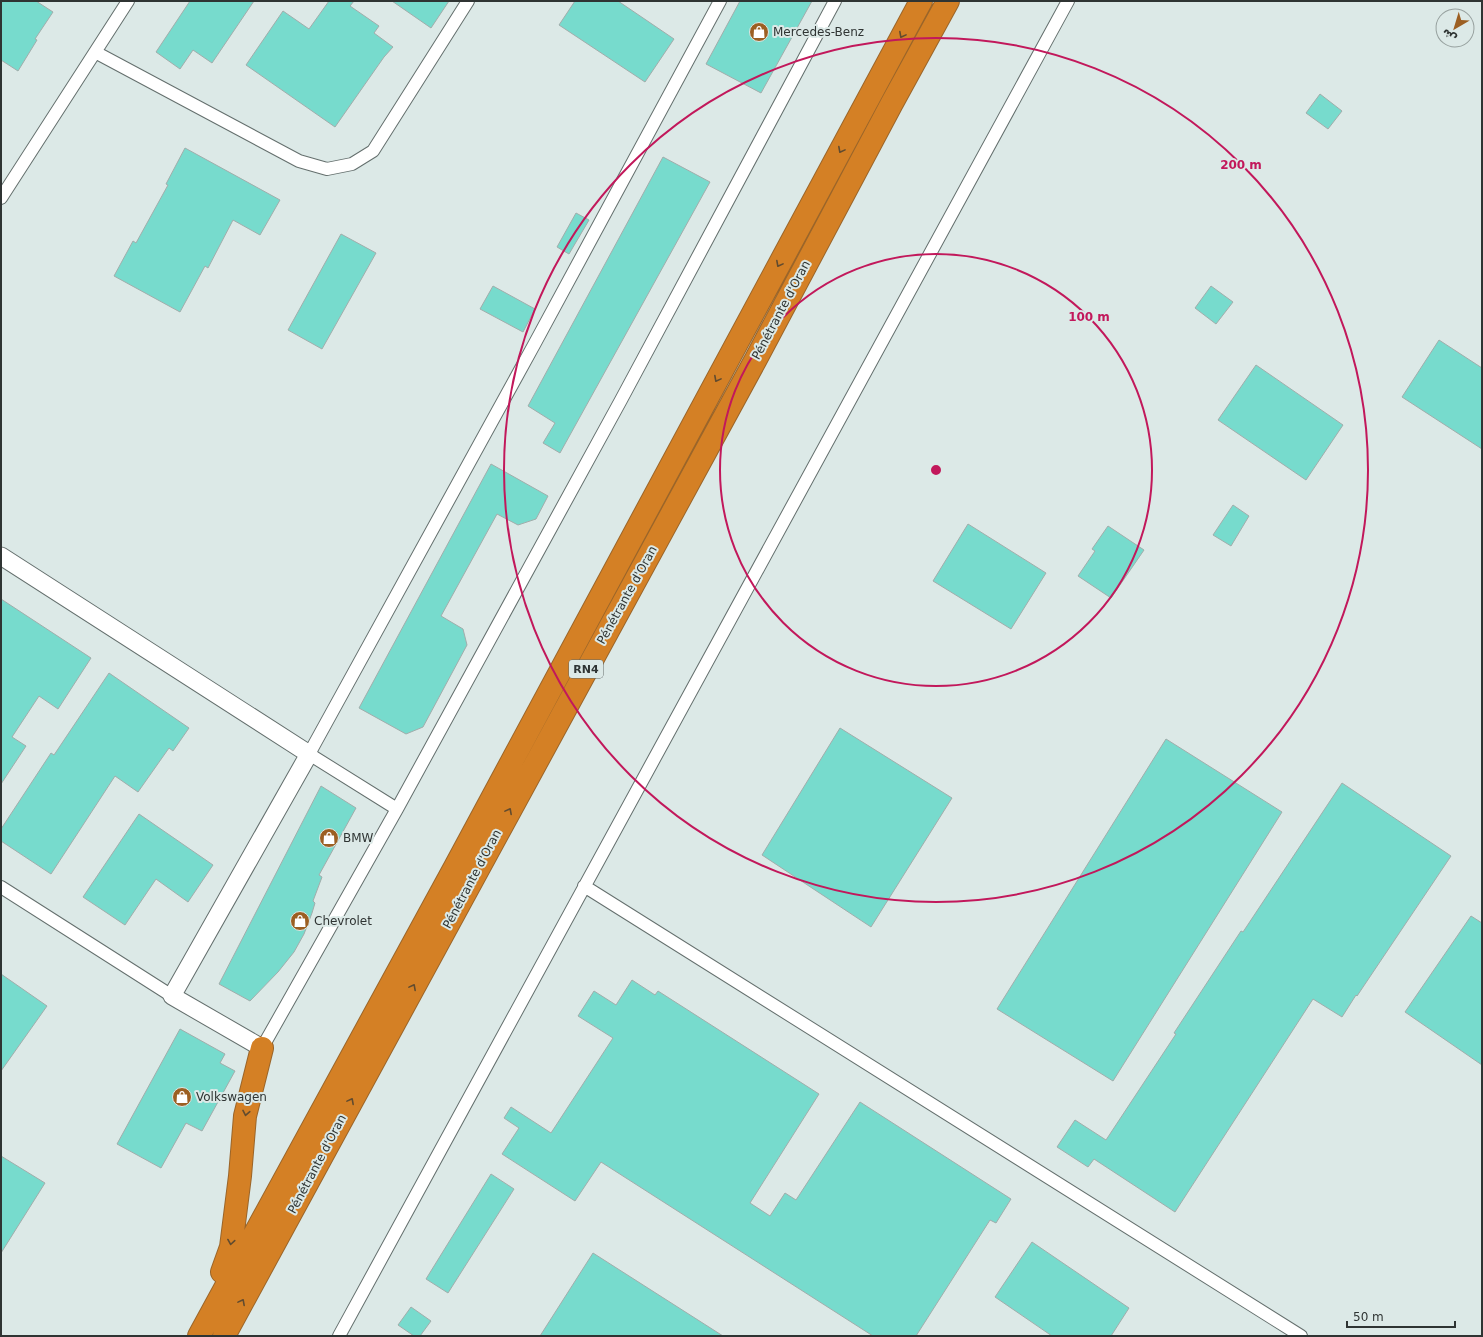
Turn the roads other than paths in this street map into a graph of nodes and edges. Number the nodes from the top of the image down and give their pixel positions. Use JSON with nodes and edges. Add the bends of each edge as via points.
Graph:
{"nodes":[{"id":1,"x":128,"y":1,"type":"edge"},
{"id":2,"x":468,"y":1,"type":"edge"},
{"id":3,"x":720,"y":1,"type":"edge"},
{"id":4,"x":835,"y":1,"type":"edge"},
{"id":5,"x":921,"y":1,"type":"edge"},
{"id":6,"x":948,"y":1,"type":"edge"},
{"id":7,"x":1068,"y":1,"type":"edge"},
{"id":8,"x":95,"y":52,"type":"junction"},
{"id":9,"x":1,"y":198,"type":"edge"},
{"id":10,"x":1,"y":556,"type":"edge"},
{"id":11,"x":309,"y":754,"type":"junction"},
{"id":12,"x":397,"y":809,"type":"junction"},
{"id":13,"x":584,"y":886,"type":"junction"},
{"id":14,"x":1,"y":887,"type":"edge"},
{"id":15,"x":172,"y":996,"type":"junction"},
{"id":16,"x":262,"y":1048,"type":"junction"},
{"id":17,"x":199,"y":1336,"type":"edge"},
{"id":18,"x":224,"y":1336,"type":"edge"},
{"id":19,"x":339,"y":1336,"type":"edge"},
{"id":20,"x":1301,"y":1336,"type":"edge"}],
"edges":[{"from":1,"to":8,"type":"street"},
{"from":2,"to":8,"type":"street","via":[[372,151],[352,164],[327,169],[299,161]]},
{"from":3,"to":11,"type":"street"},
{"from":4,"to":12,"type":"street","via":[[621,400]]},
{"from":5,"to":17,"type":"highway","name":"Pénétrante d'Oran","number":"RN4","one_way":true},
{"from":18,"to":6,"type":"highway","name":"Pénétrante d'Oran","number":"RN4","one_way":true},
{"from":7,"to":13,"type":"street"},
{"from":8,"to":9,"type":"street"},
{"from":10,"to":11,"type":"street"},
{"from":11,"to":12,"type":"street"},
{"from":11,"to":15,"type":"street"},
{"from":12,"to":16,"type":"street"},
{"from":13,"to":19,"type":"street"},
{"from":13,"to":20,"type":"street"},
{"from":14,"to":15,"type":"street"},
{"from":15,"to":16,"type":"street"},
{"from":16,"to":17,"type":"highway","one_way":true,"via":[[245,1116],[231,1247]]}]}
